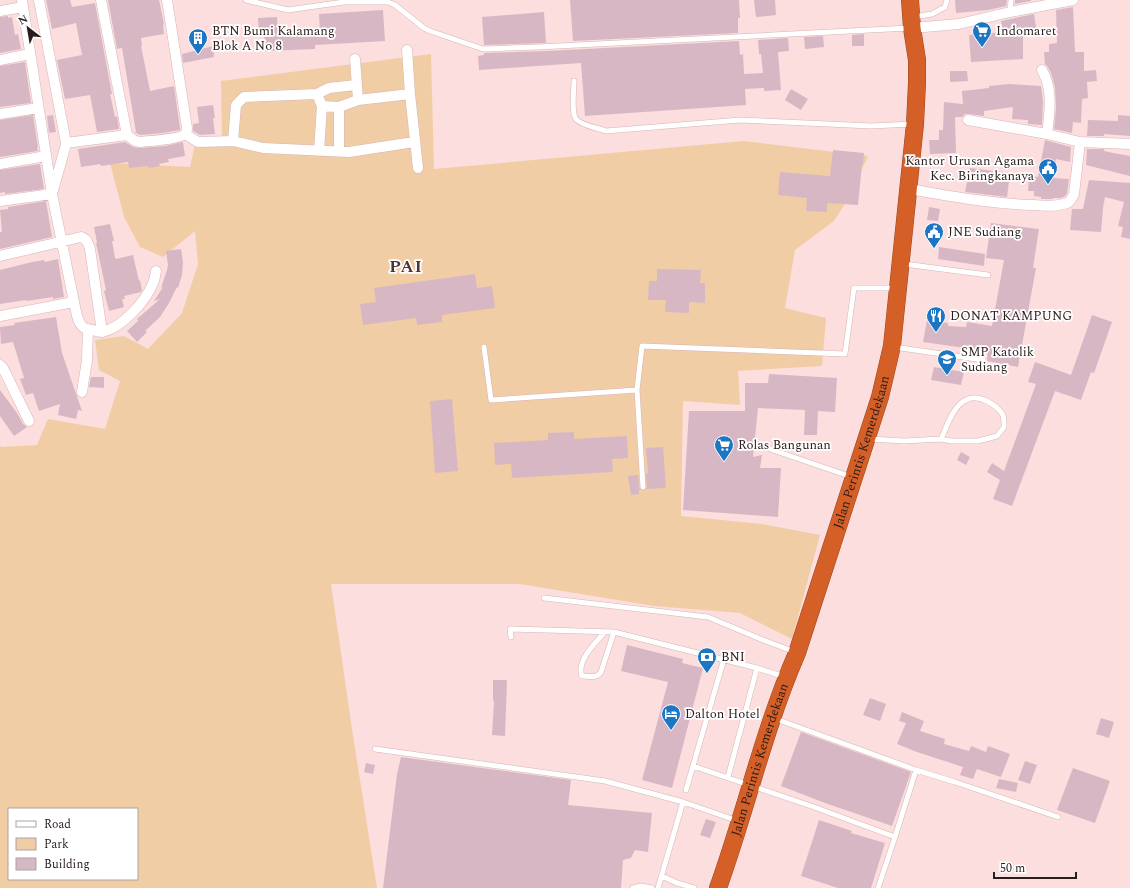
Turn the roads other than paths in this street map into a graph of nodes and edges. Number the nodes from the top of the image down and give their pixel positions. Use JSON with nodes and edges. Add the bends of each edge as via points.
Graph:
{"nodes":[{"id":1,"x":39,"y":0,"type":"edge"},
{"id":2,"x":101,"y":0,"type":"edge"},
{"id":3,"x":167,"y":0,"type":"edge"},
{"id":4,"x":246,"y":0,"type":"edge"},
{"id":5,"x":910,"y":0,"type":"edge"},
{"id":6,"x":947,"y":0,"type":"edge"},
{"id":7,"x":1011,"y":0,"type":"edge"},
{"id":8,"x":1073,"y":0,"type":"edge"},
{"id":9,"x":1056,"y":2,"type":"edge"},
{"id":10,"x":23,"y":3,"type":"edge"},
{"id":11,"x":0,"y":11,"type":"edge"},
{"id":12,"x":1010,"y":12,"type":"junction"},
{"id":13,"x":911,"y":23,"type":"junction"},
{"id":14,"x":407,"y":50,"type":"dead end"},
{"id":15,"x":30,"y":54,"type":"junction"},
{"id":16,"x":355,"y":59,"type":"dead end"},
{"id":17,"x":0,"y":60,"type":"edge"},
{"id":18,"x":1042,"y":70,"type":"dead end"},
{"id":19,"x":574,"y":81,"type":"dead end"},
{"id":20,"x":356,"y":85,"type":"junction"},
{"id":21,"x":317,"y":94,"type":"junction"},
{"id":22,"x":410,"y":94,"type":"junction"},
{"id":23,"x":358,"y":100,"type":"junction"},
{"id":24,"x":322,"y":106,"type":"junction"},
{"id":25,"x":339,"y":107,"type":"junction"},
{"id":26,"x":38,"y":108,"type":"junction"},
{"id":27,"x":0,"y":114,"type":"edge"},
{"id":28,"x":968,"y":120,"type":"dead end"},
{"id":29,"x":915,"y":124,"type":"junction"},
{"id":30,"x":185,"y":134,"type":"junction"},
{"id":31,"x":1047,"y":134,"type":"junction"},
{"id":32,"x":127,"y":135,"type":"junction"},
{"id":33,"x":233,"y":141,"type":"junction"},
{"id":34,"x":414,"y":142,"type":"junction"},
{"id":35,"x":1080,"y":142,"type":"junction"},
{"id":36,"x":66,"y":143,"type":"junction"},
{"id":37,"x":1130,"y":144,"type":"edge"},
{"id":38,"x":319,"y":151,"type":"junction"},
{"id":39,"x":339,"y":151,"type":"junction"},
{"id":40,"x":46,"y":156,"type":"junction"},
{"id":41,"x":0,"y":164,"type":"edge"},
{"id":42,"x":418,"y":168,"type":"dead end"},
{"id":43,"x":909,"y":189,"type":"junction"},
{"id":44,"x":52,"y":194,"type":"junction"},
{"id":45,"x":0,"y":201,"type":"edge"},
{"id":46,"x":62,"y":242,"type":"junction"},
{"id":47,"x":0,"y":256,"type":"edge"},
{"id":48,"x":901,"y":264,"type":"junction"},
{"id":49,"x":156,"y":271,"type":"dead end"},
{"id":50,"x":988,"y":275,"type":"dead end"},
{"id":51,"x":898,"y":288,"type":"junction"},
{"id":52,"x":74,"y":302,"type":"junction"},
{"id":53,"x":0,"y":316,"type":"edge"},
{"id":54,"x":88,"y":329,"type":"junction"},
{"id":55,"x":102,"y":332,"type":"junction"},
{"id":56,"x":892,"y":346,"type":"junction"},
{"id":57,"x":484,"y":347,"type":"dead end"},
{"id":58,"x":982,"y":360,"type":"dead end"},
{"id":59,"x":0,"y":365,"type":"edge"},
{"id":60,"x":637,"y":390,"type":"junction"},
{"id":61,"x":82,"y":392,"type":"dead end"},
{"id":62,"x":29,"y":421,"type":"dead end"},
{"id":63,"x":867,"y":438,"type":"junction"},
{"id":64,"x":941,"y":438,"type":"junction"},
{"id":65,"x":764,"y":447,"type":"dead end"},
{"id":66,"x":853,"y":477,"type":"junction"},
{"id":67,"x":643,"y":487,"type":"dead end"},
{"id":68,"x":544,"y":598,"type":"dead end"},
{"id":69,"x":605,"y":632,"type":"junction"},
{"id":70,"x":614,"y":632,"type":"junction"},
{"id":71,"x":511,"y":637,"type":"dead end"},
{"id":72,"x":797,"y":653,"type":"junction"},
{"id":73,"x":724,"y":659,"type":"junction"},
{"id":74,"x":757,"y":668,"type":"junction"},
{"id":75,"x":786,"y":678,"type":"junction"},
{"id":76,"x":773,"y":718,"type":"junction"},
{"id":77,"x":375,"y":749,"type":"dead end"},
{"id":78,"x":693,"y":766,"type":"junction"},
{"id":79,"x":916,"y":770,"type":"junction"},
{"id":80,"x":728,"y":777,"type":"junction"},
{"id":81,"x":751,"y":785,"type":"junction"},
{"id":82,"x":686,"y":790,"type":"dead end"},
{"id":83,"x":683,"y":802,"type":"junction"},
{"id":84,"x":1058,"y":817,"type":"dead end"},
{"id":85,"x":740,"y":822,"type":"junction"},
{"id":86,"x":895,"y":837,"type":"junction"},
{"id":87,"x":662,"y":876,"type":"junction"},
{"id":88,"x":633,"y":888,"type":"edge"},
{"id":89,"x":652,"y":888,"type":"edge"},
{"id":90,"x":658,"y":888,"type":"edge"},
{"id":91,"x":694,"y":888,"type":"edge"},
{"id":92,"x":718,"y":888,"type":"edge"},
{"id":93,"x":878,"y":888,"type":"edge"}],
"edges":[{"from":1,"to":36,"type":"street"},
{"from":2,"to":32,"type":"street"},
{"from":3,"to":30,"type":"street","via":[[187,128]]},
{"from":4,"to":13,"type":"lane","via":[[288,10],[344,2],[388,2],[396,5],[430,31],[483,49]]},
{"from":5,"to":13,"type":"highway","name":"Jalan Perintis Kemerdekaan"},
{"from":6,"to":13,"type":"lane","via":[[945,7]]},
{"from":7,"to":12,"type":"lane"},
{"from":8,"to":9,"type":"street"},
{"from":9,"to":12,"type":"street"},
{"from":10,"to":11,"type":"street"},
{"from":10,"to":15,"type":"street"},
{"from":12,"to":13,"type":"street","via":[[959,24]]},
{"from":13,"to":29,"type":"highway","name":"Jalan Perintis Kemerdekaan","via":[[917,60]]},
{"from":14,"to":22,"type":"street"},
{"from":15,"to":17,"type":"street"},
{"from":15,"to":26,"type":"street"},
{"from":16,"to":20,"type":"street"},
{"from":18,"to":31,"type":"street","via":[[1049,89]]},
{"from":19,"to":29,"type":"lane","via":[[573,114],[576,120],[606,131],[740,120],[871,126]]},
{"from":20,"to":21,"type":"street","via":[[330,88]]},
{"from":20,"to":23,"type":"street"},
{"from":21,"to":24,"type":"street"},
{"from":21,"to":33,"type":"street","via":[[244,97],[236,105]]},
{"from":22,"to":23,"type":"street"},
{"from":22,"to":34,"type":"street"},
{"from":23,"to":25,"type":"street"},
{"from":24,"to":25,"type":"street"},
{"from":24,"to":38,"type":"street"},
{"from":25,"to":39,"type":"street"},
{"from":26,"to":27,"type":"street"},
{"from":26,"to":40,"type":"street"},
{"from":28,"to":31,"type":"street"},
{"from":29,"to":43,"type":"highway","name":"Jalan Perintis Kemerdekaan"},
{"from":30,"to":32,"type":"street","via":[[171,139],[140,142]]},
{"from":30,"to":33,"type":"street","via":[[198,142]]},
{"from":31,"to":35,"type":"street"},
{"from":32,"to":36,"type":"street"},
{"from":33,"to":38,"type":"street","via":[[263,148]]},
{"from":34,"to":39,"type":"street","via":[[349,152]]},
{"from":34,"to":42,"type":"street"},
{"from":35,"to":37,"type":"street"},
{"from":35,"to":43,"type":"street","via":[[1074,194],[1068,203],[1048,206],[1010,205]]},
{"from":36,"to":44,"type":"street"},
{"from":38,"to":39,"type":"street"},
{"from":40,"to":41,"type":"street"},
{"from":40,"to":44,"type":"street"},
{"from":43,"to":48,"type":"highway","name":"Jalan Perintis Kemerdekaan"},
{"from":44,"to":45,"type":"street"},
{"from":44,"to":46,"type":"street"},
{"from":46,"to":47,"type":"street"},
{"from":46,"to":52,"type":"street"},
{"from":46,"to":55,"type":"street","via":[[81,237],[87,242]]},
{"from":48,"to":50,"type":"lane"},
{"from":48,"to":51,"type":"highway","name":"Jalan Perintis Kemerdekaan"},
{"from":49,"to":55,"type":"street","via":[[150,289],[134,313]]},
{"from":51,"to":56,"type":"highway","name":"Jalan Perintis Kemerdekaan"},
{"from":51,"to":60,"type":"lane","via":[[854,288],[845,354],[642,346]]},
{"from":52,"to":53,"type":"street"},
{"from":52,"to":54,"type":"street","via":[[82,326]]},
{"from":54,"to":55,"type":"street"},
{"from":54,"to":61,"type":"street","via":[[88,360]]},
{"from":56,"to":58,"type":"lane"},
{"from":56,"to":63,"type":"highway","name":"Jalan Perintis Kemerdekaan"},
{"from":57,"to":60,"type":"lane","via":[[491,400]]},
{"from":59,"to":62,"type":"street"},
{"from":60,"to":67,"type":"lane"},
{"from":63,"to":64,"type":"lane","via":[[904,441]]},
{"from":63,"to":66,"type":"highway","name":"Jalan Perintis Kemerdekaan"},
{"from":64,"to":64,"type":"lane","via":[[951,441],[978,441],[997,436],[1004,427],[1004,417],[996,406],[985,400],[966,399],[954,410]]},
{"from":65,"to":66,"type":"lane"},
{"from":66,"to":72,"type":"highway","name":"Jalan Perintis Kemerdekaan"},
{"from":68,"to":72,"type":"lane","via":[[708,617]]},
{"from":69,"to":70,"type":"lane"},
{"from":69,"to":70,"type":"lane","via":[[581,665],[582,676],[599,676]]},
{"from":69,"to":71,"type":"lane","via":[[510,629]]},
{"from":70,"to":73,"type":"lane"},
{"from":72,"to":75,"type":"highway","name":"Jalan Perintis Kemerdekaan"},
{"from":73,"to":74,"type":"lane"},
{"from":73,"to":78,"type":"lane"},
{"from":74,"to":75,"type":"lane"},
{"from":74,"to":80,"type":"lane"},
{"from":75,"to":76,"type":"highway","name":"Jalan Perintis Kemerdekaan"},
{"from":76,"to":79,"type":"lane"},
{"from":76,"to":81,"type":"highway","name":"Jalan Perintis Kemerdekaan"},
{"from":77,"to":83,"type":"lane","via":[[605,781]]},
{"from":78,"to":80,"type":"lane"},
{"from":78,"to":82,"type":"lane"},
{"from":79,"to":84,"type":"lane"},
{"from":79,"to":86,"type":"lane"},
{"from":80,"to":81,"type":"lane"},
{"from":81,"to":85,"type":"highway","name":"Jalan Perintis Kemerdekaan"},
{"from":81,"to":86,"type":"lane"},
{"from":83,"to":85,"type":"lane"},
{"from":83,"to":87,"type":"lane"},
{"from":85,"to":92,"type":"highway","name":"Jalan Perintis Kemerdekaan"},
{"from":86,"to":93,"type":"lane"},
{"from":87,"to":90,"type":"lane"},
{"from":87,"to":91,"type":"lane"},
{"from":88,"to":89,"type":"lane"}]}
